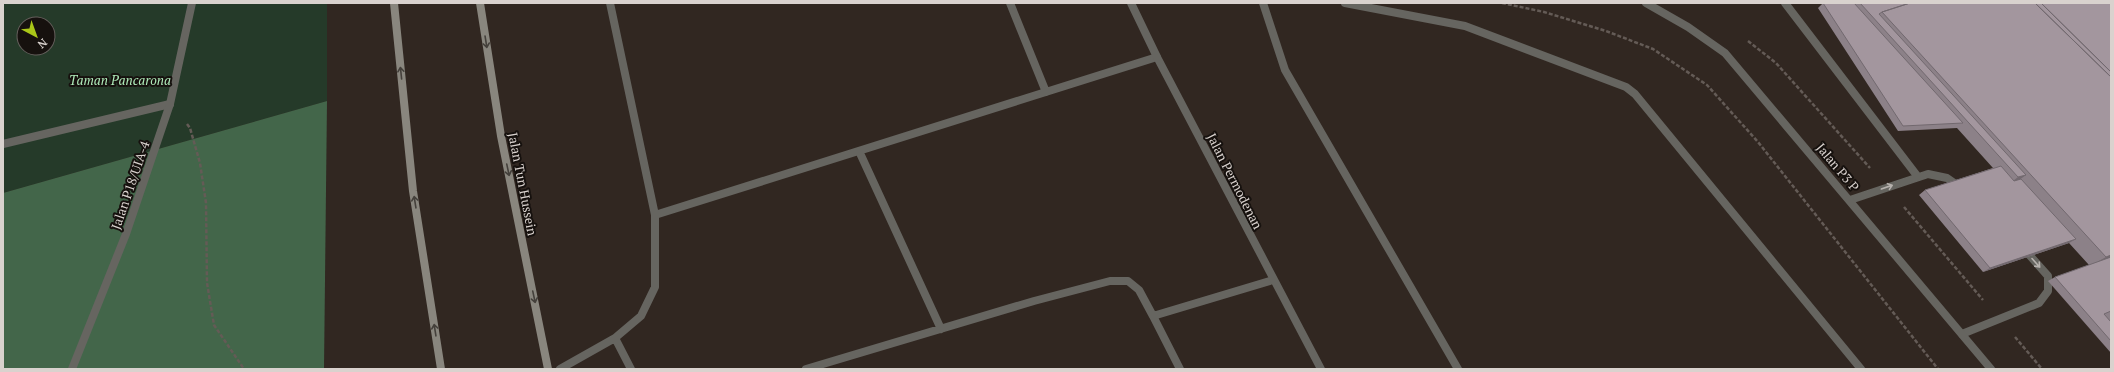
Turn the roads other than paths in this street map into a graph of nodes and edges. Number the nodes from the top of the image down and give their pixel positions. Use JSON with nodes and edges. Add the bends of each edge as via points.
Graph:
{"nodes":[{"id":1,"x":192,"y":3,"type":"edge"},
{"id":2,"x":394,"y":3,"type":"edge"},
{"id":3,"x":480,"y":3,"type":"edge"},
{"id":4,"x":610,"y":3,"type":"edge"},
{"id":5,"x":1010,"y":3,"type":"edge"},
{"id":6,"x":1131,"y":3,"type":"edge"},
{"id":7,"x":1263,"y":3,"type":"edge"},
{"id":8,"x":1345,"y":3,"type":"edge"},
{"id":9,"x":1646,"y":3,"type":"edge"},
{"id":10,"x":1785,"y":3,"type":"edge"},
{"id":11,"x":1157,"y":57,"type":"junction"},
{"id":12,"x":1046,"y":92,"type":"junction"},
{"id":13,"x":170,"y":104,"type":"junction"},
{"id":14,"x":3,"y":144,"type":"edge"},
{"id":15,"x":858,"y":151,"type":"junction"},
{"id":16,"x":1918,"y":177,"type":"junction"},
{"id":17,"x":1968,"y":194,"type":"edge"},
{"id":18,"x":1850,"y":200,"type":"junction"},
{"id":19,"x":655,"y":216,"type":"junction"},
{"id":20,"x":2019,"y":243,"type":"edge"},
{"id":21,"x":1273,"y":280,"type":"junction"},
{"id":22,"x":1153,"y":316,"type":"junction"},
{"id":23,"x":941,"y":329,"type":"junction"},
{"id":24,"x":1962,"y":334,"type":"junction"},
{"id":25,"x":615,"y":338,"type":"junction"},
{"id":26,"x":72,"y":369,"type":"edge"},
{"id":27,"x":441,"y":369,"type":"edge"},
{"id":28,"x":548,"y":369,"type":"edge"},
{"id":29,"x":560,"y":369,"type":"edge"},
{"id":30,"x":631,"y":369,"type":"edge"},
{"id":31,"x":806,"y":369,"type":"edge"},
{"id":32,"x":1180,"y":369,"type":"edge"},
{"id":33,"x":1321,"y":369,"type":"edge"},
{"id":34,"x":1457,"y":369,"type":"edge"},
{"id":35,"x":1860,"y":369,"type":"edge"},
{"id":36,"x":1991,"y":369,"type":"edge"}],
"edges":[{"from":1,"to":13,"type":"street","name":"Jalan P18/UIA-4"},
{"from":27,"to":2,"type":"main road","one_way":true,"via":[[413,191]]},
{"from":3,"to":28,"type":"main road","name":"Jalan Tun Hussein","one_way":true,"via":[[501,136]]},
{"from":4,"to":19,"type":"street"},
{"from":5,"to":12,"type":"street"},
{"from":6,"to":11,"type":"street","name":"Jalan Permodenan"},
{"from":7,"to":34,"type":"street","via":[[1285,70]]},
{"from":8,"to":35,"type":"street","via":[[1465,26],[1626,87],[1635,94]]},
{"from":9,"to":18,"type":"street","name":"Jalan P3 P","via":[[1688,27],[1725,53]]},
{"from":10,"to":16,"type":"street"},
{"from":11,"to":12,"type":"street"},
{"from":11,"to":21,"type":"street","name":"Jalan Permodenan"},
{"from":12,"to":15,"type":"street"},
{"from":13,"to":14,"type":"street"},
{"from":13,"to":26,"type":"street","name":"Jalan P18/UIA-4","via":[[126,234]]},
{"from":15,"to":19,"type":"street"},
{"from":15,"to":23,"type":"street"},
{"from":16,"to":17,"type":"street","via":[[1928,174],[1947,178]]},
{"from":18,"to":16,"type":"street","one_way":true},
{"from":18,"to":24,"type":"street","name":"Jalan P3 P"},
{"from":19,"to":25,"type":"street","via":[[655,287],[641,316]]},
{"from":20,"to":24,"type":"street","one_way":true,"via":[[2048,276],[2048,291],[2039,303]]},
{"from":21,"to":22,"type":"street"},
{"from":21,"to":33,"type":"street","name":"Jalan Permodenan"},
{"from":22,"to":23,"type":"street","via":[[1139,290],[1128,281],[1110,281]]},
{"from":22,"to":32,"type":"street"},
{"from":23,"to":31,"type":"street"},
{"from":24,"to":36,"type":"street","name":"Jalan P3 P"},
{"from":25,"to":29,"type":"street"},
{"from":25,"to":30,"type":"street"}]}
